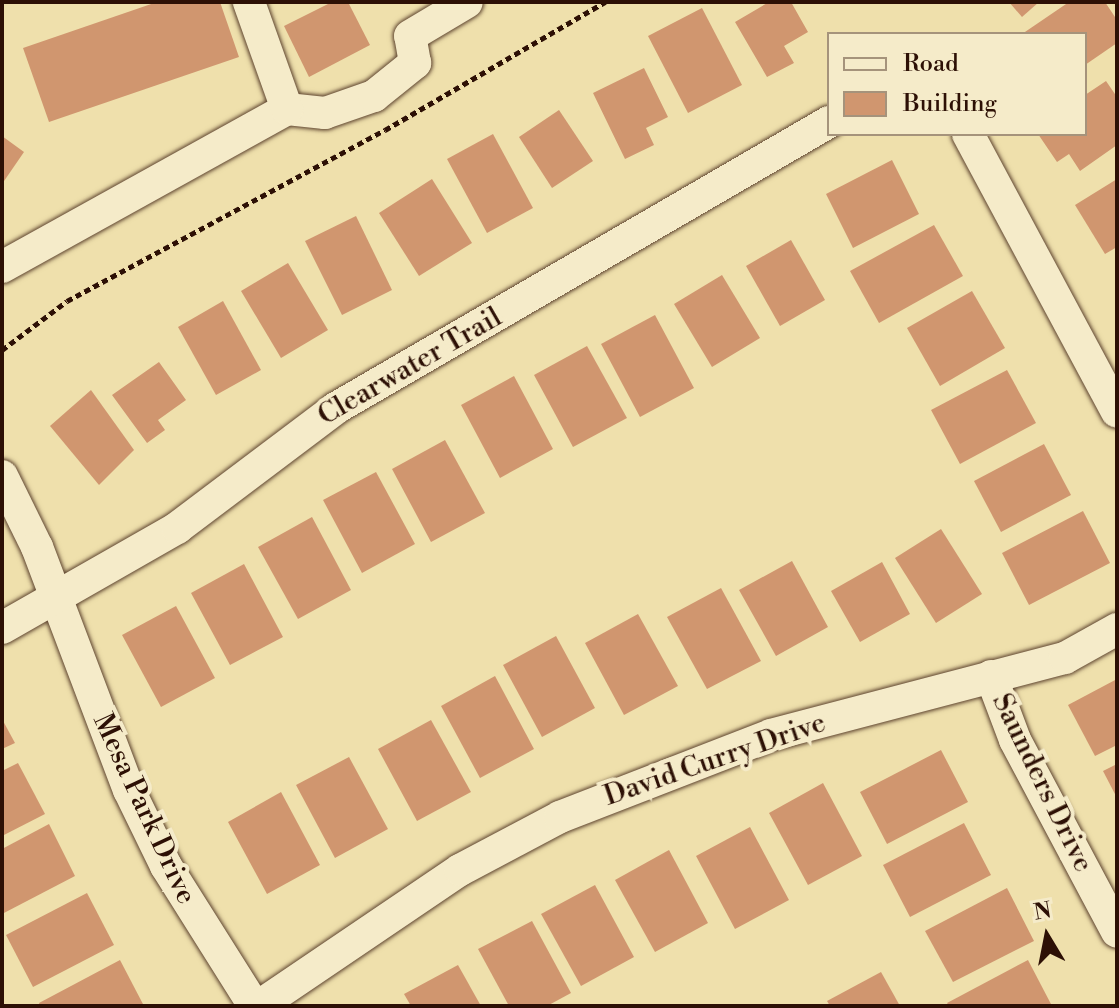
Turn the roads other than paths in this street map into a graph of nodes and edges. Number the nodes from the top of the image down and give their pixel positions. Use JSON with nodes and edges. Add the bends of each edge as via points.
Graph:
{"nodes":[{"id":1,"x":249,"y":2,"type":"edge"},
{"id":2,"x":467,"y":2,"type":"edge"},
{"id":3,"x":287,"y":109,"type":"junction"},
{"id":4,"x":827,"y":123,"type":"edge"},
{"id":5,"x":969,"y":136,"type":"edge"},
{"id":6,"x":2,"y":267,"type":"edge"},
{"id":7,"x":1117,"y":412,"type":"edge"},
{"id":8,"x":2,"y":476,"type":"edge"},
{"id":9,"x":55,"y":602,"type":"junction"},
{"id":10,"x":2,"y":628,"type":"edge"},
{"id":11,"x":1117,"y":629,"type":"edge"},
{"id":12,"x":991,"y":676,"type":"junction"},
{"id":13,"x":1117,"y":932,"type":"edge"},
{"id":14,"x":256,"y":1006,"type":"edge"}],
"edges":[{"from":1,"to":3,"type":"street"},
{"from":2,"to":3,"type":"street","via":[[410,36],[415,63],[374,96],[325,113]]},
{"from":3,"to":6,"type":"street"},
{"from":4,"to":9,"type":"street","name":"Clearwater Trail","via":[[336,408],[177,528]]},
{"from":5,"to":7,"type":"street"},
{"from":8,"to":9,"type":"street","name":"Mesa Park Drive"},
{"from":9,"to":10,"type":"street","name":"Clearwater Trail"},
{"from":9,"to":14,"type":"street","name":"Mesa Park Drive","via":[[166,866]]},
{"from":11,"to":12,"type":"street","name":"David Curry Drive","via":[[1065,658]]},
{"from":12,"to":13,"type":"street","name":"Saunders Drive","via":[[1015,740]]},
{"from":12,"to":14,"type":"street","name":"David Curry Drive","via":[[771,735],[560,817],[460,870]]}]}
